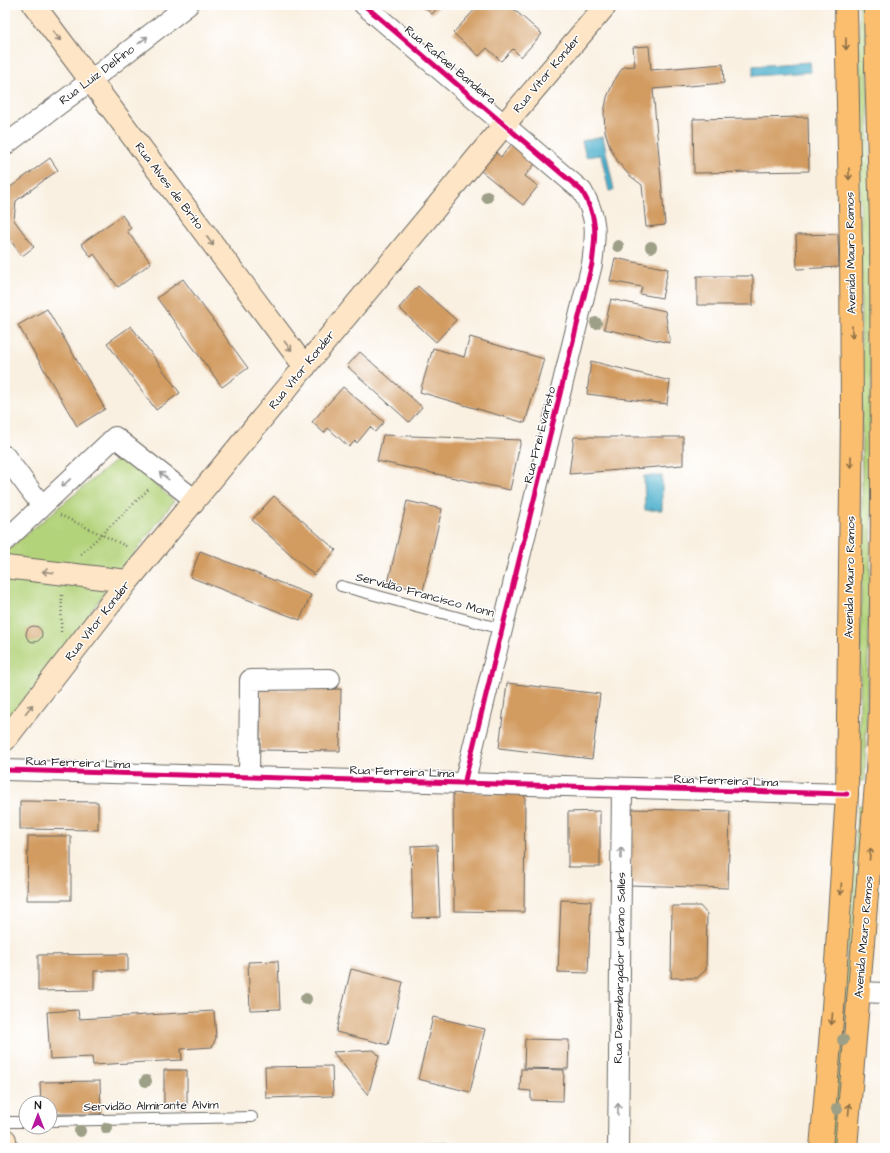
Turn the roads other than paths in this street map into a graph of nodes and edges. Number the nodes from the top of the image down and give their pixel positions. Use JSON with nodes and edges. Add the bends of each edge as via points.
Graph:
{"nodes":[{"id":1,"x":34,"y":5,"type":"edge"},
{"id":2,"x":188,"y":5,"type":"edge"},
{"id":3,"x":364,"y":5,"type":"edge"},
{"id":4,"x":606,"y":5,"type":"edge"},
{"id":5,"x":846,"y":5,"type":"edge"},
{"id":6,"x":875,"y":5,"type":"edge"},
{"id":7,"x":90,"y":81,"type":"junction"},
{"id":8,"x":504,"y":124,"type":"junction"},
{"id":9,"x":5,"y":145,"type":"edge"},
{"id":10,"x":883,"y":222,"type":"edge"},
{"id":11,"x":305,"y":367,"type":"junction"},
{"id":12,"x":5,"y":456,"type":"edge"},
{"id":13,"x":884,"y":497,"type":"edge"},
{"id":14,"x":196,"y":500,"type":"junction"},
{"id":15,"x":42,"y":506,"type":"junction"},
{"id":16,"x":5,"y":541,"type":"edge"},
{"id":17,"x":5,"y":567,"type":"edge"},
{"id":18,"x":87,"y":576,"type":"junction"},
{"id":19,"x":128,"y":581,"type":"junction"},
{"id":20,"x":341,"y":586,"type":"dead end"},
{"id":21,"x":103,"y":614,"type":"junction"},
{"id":22,"x":502,"y":629,"type":"junction"},
{"id":23,"x":330,"y":680,"type":"dead end"},
{"id":24,"x":5,"y":740,"type":"edge"},
{"id":25,"x":5,"y":770,"type":"edge"},
{"id":26,"x":249,"y":777,"type":"junction"},
{"id":27,"x":464,"y":784,"type":"junction"},
{"id":28,"x":622,"y":788,"type":"junction"},
{"id":29,"x":847,"y":794,"type":"junction"},
{"id":30,"x":875,"y":795,"type":"junction"},
{"id":31,"x":859,"y":992,"type":"junction"},
{"id":32,"x":885,"y":993,"type":"edge"},
{"id":33,"x":252,"y":1117,"type":"dead end"},
{"id":34,"x":58,"y":1121,"type":"edge"},
{"id":35,"x":5,"y":1122,"type":"edge"},
{"id":36,"x":18,"y":1122,"type":"edge"},
{"id":37,"x":5,"y":1140,"type":"edge"},
{"id":38,"x":6,"y":1148,"type":"edge"},
{"id":39,"x":618,"y":1148,"type":"edge"},
{"id":40,"x":821,"y":1148,"type":"edge"},
{"id":41,"x":846,"y":1148,"type":"edge"}],
"edges":[{"from":1,"to":7,"type":"main road","name":"Rua Alves de Brito","one_way":true},
{"from":7,"to":2,"type":"street","name":"Rua Luiz Delfino","one_way":true},
{"from":3,"to":8,"type":"street","name":"Rua Rafael Bandeira"},
{"from":4,"to":8,"type":"main road","name":"Rua Vitor Konder"},
{"from":5,"to":29,"type":"main road","name":"Avenida Mauro Ramos","one_way":true,"via":[[852,406]]},
{"from":6,"to":10,"type":"main road","name":"Avenida Mauro Ramos"},
{"from":7,"to":9,"type":"street","name":"Rua Luiz Delfino"},
{"from":7,"to":11,"type":"main road","name":"Rua Alves de Brito","one_way":true},
{"from":8,"to":11,"type":"main road","name":"Rua Vitor Konder"},
{"from":8,"to":22,"type":"street","name":"Rua Frei Evaristo","via":[[582,192],[594,217],[596,234],[592,264]]},
{"from":10,"to":13,"type":"main road","name":"Avenida Mauro Ramos"},
{"from":11,"to":14,"type":"main road","name":"Rua Vitor Konder"},
{"from":12,"to":15,"type":"street"},
{"from":13,"to":30,"type":"main road","name":"Avenida Mauro Ramos","via":[[880,711]]},
{"from":14,"to":15,"type":"street","one_way":true,"via":[[115,437]]},
{"from":14,"to":19,"type":"main road","name":"Rua Vitor Konder"},
{"from":15,"to":16,"type":"street"},
{"from":18,"to":17,"type":"main road","one_way":true},
{"from":18,"to":19,"type":"main road"},
{"from":18,"to":21,"type":"main road","via":[[101,592]]},
{"from":19,"to":21,"type":"main road","name":"Rua Vitor Konder"},
{"from":20,"to":22,"type":"lane","name":"Servidão Francisco Monn"},
{"from":24,"to":21,"type":"main road","name":"Rua Vitor Konder","one_way":true},
{"from":22,"to":27,"type":"street","name":"Rua Frei Evaristo"},
{"from":23,"to":26,"type":"street","via":[[250,680]]},
{"from":25,"to":26,"type":"street","name":"Rua Ferreira Lima"},
{"from":26,"to":27,"type":"street","name":"Rua Ferreira Lima"},
{"from":27,"to":28,"type":"street","name":"Rua Ferreira Lima"},
{"from":28,"to":29,"type":"street","name":"Rua Ferreira Lima"},
{"from":39,"to":28,"type":"street","name":"Rua Desembargador Urbano Salles","one_way":true},
{"from":29,"to":30,"type":"main road"},
{"from":29,"to":40,"type":"main road","name":"Avenida Mauro Ramos","one_way":true},
{"from":31,"to":30,"type":"main road","name":"Avenida Mauro Ramos","one_way":true},
{"from":31,"to":32,"type":"street"},
{"from":41,"to":31,"type":"main road","name":"Avenida Mauro Ramos","one_way":true},
{"from":33,"to":34,"type":"lane","name":"Servidão Almirante Alvim"},
{"from":35,"to":36,"type":"lane"},
{"from":37,"to":38,"type":"main road"}]}
